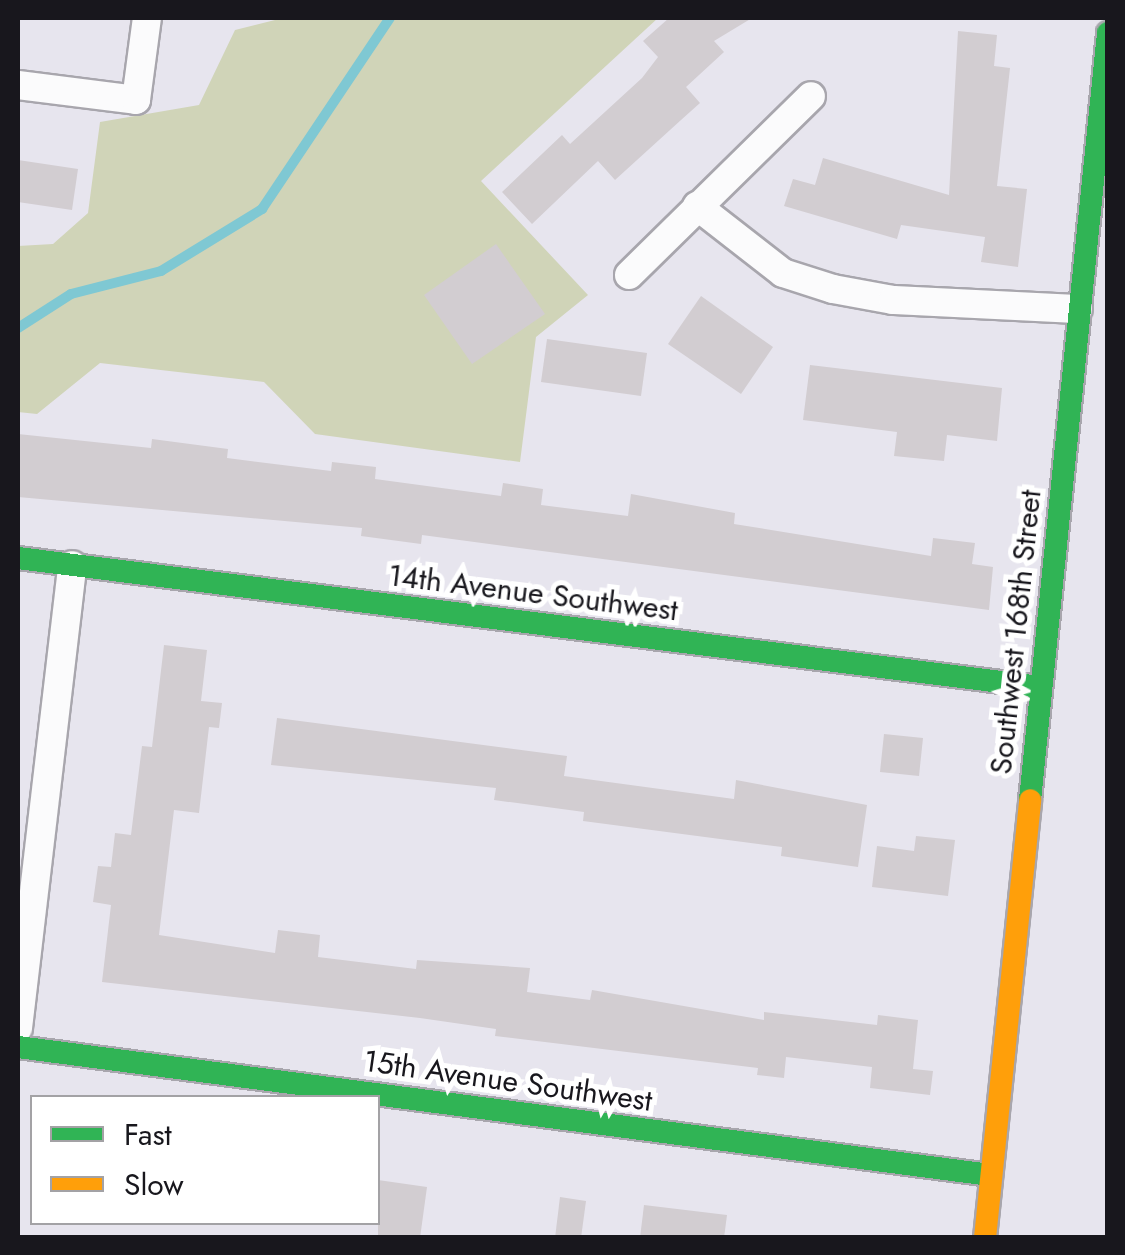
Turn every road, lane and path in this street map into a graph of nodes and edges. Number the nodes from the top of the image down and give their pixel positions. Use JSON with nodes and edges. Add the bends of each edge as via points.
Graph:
{"nodes":[{"id":1,"x":147,"y":18,"type":"edge"},
{"id":2,"x":1108,"y":33,"type":"edge"},
{"id":3,"x":18,"y":85,"type":"edge"},
{"id":4,"x":812,"y":96,"type":"dead end"},
{"id":5,"x":697,"y":206,"type":"junction"},
{"id":6,"x":630,"y":275,"type":"dead end"},
{"id":7,"x":1078,"y":309,"type":"junction"},
{"id":8,"x":18,"y":558,"type":"edge"},
{"id":9,"x":72,"y":565,"type":"junction"},
{"id":10,"x":1041,"y":687,"type":"junction"},
{"id":11,"x":18,"y":1028,"type":"edge"},
{"id":12,"x":18,"y":1046,"type":"edge"},
{"id":13,"x":990,"y":1176,"type":"junction"},
{"id":14,"x":985,"y":1238,"type":"edge"}],
"edges":[{"from":1,"to":3,"type":"street","via":[[136,100]]},
{"from":2,"to":7,"type":"street","name":"Southwest 168th Street"},
{"from":4,"to":5,"type":"street"},
{"from":5,"to":6,"type":"street"},
{"from":5,"to":7,"type":"street","via":[[783,272],[833,289],[894,300]]},
{"from":7,"to":10,"type":"street","name":"Southwest 168th Street"},
{"from":8,"to":9,"type":"street","name":"14th Avenue Southwest"},
{"from":9,"to":10,"type":"street","name":"14th Avenue Southwest"},
{"from":9,"to":11,"type":"street"},
{"from":10,"to":13,"type":"street","name":"Southwest 168th Street"},
{"from":12,"to":13,"type":"street","name":"15th Avenue Southwest"},
{"from":13,"to":14,"type":"street","name":"Southwest 168th Street"}]}
